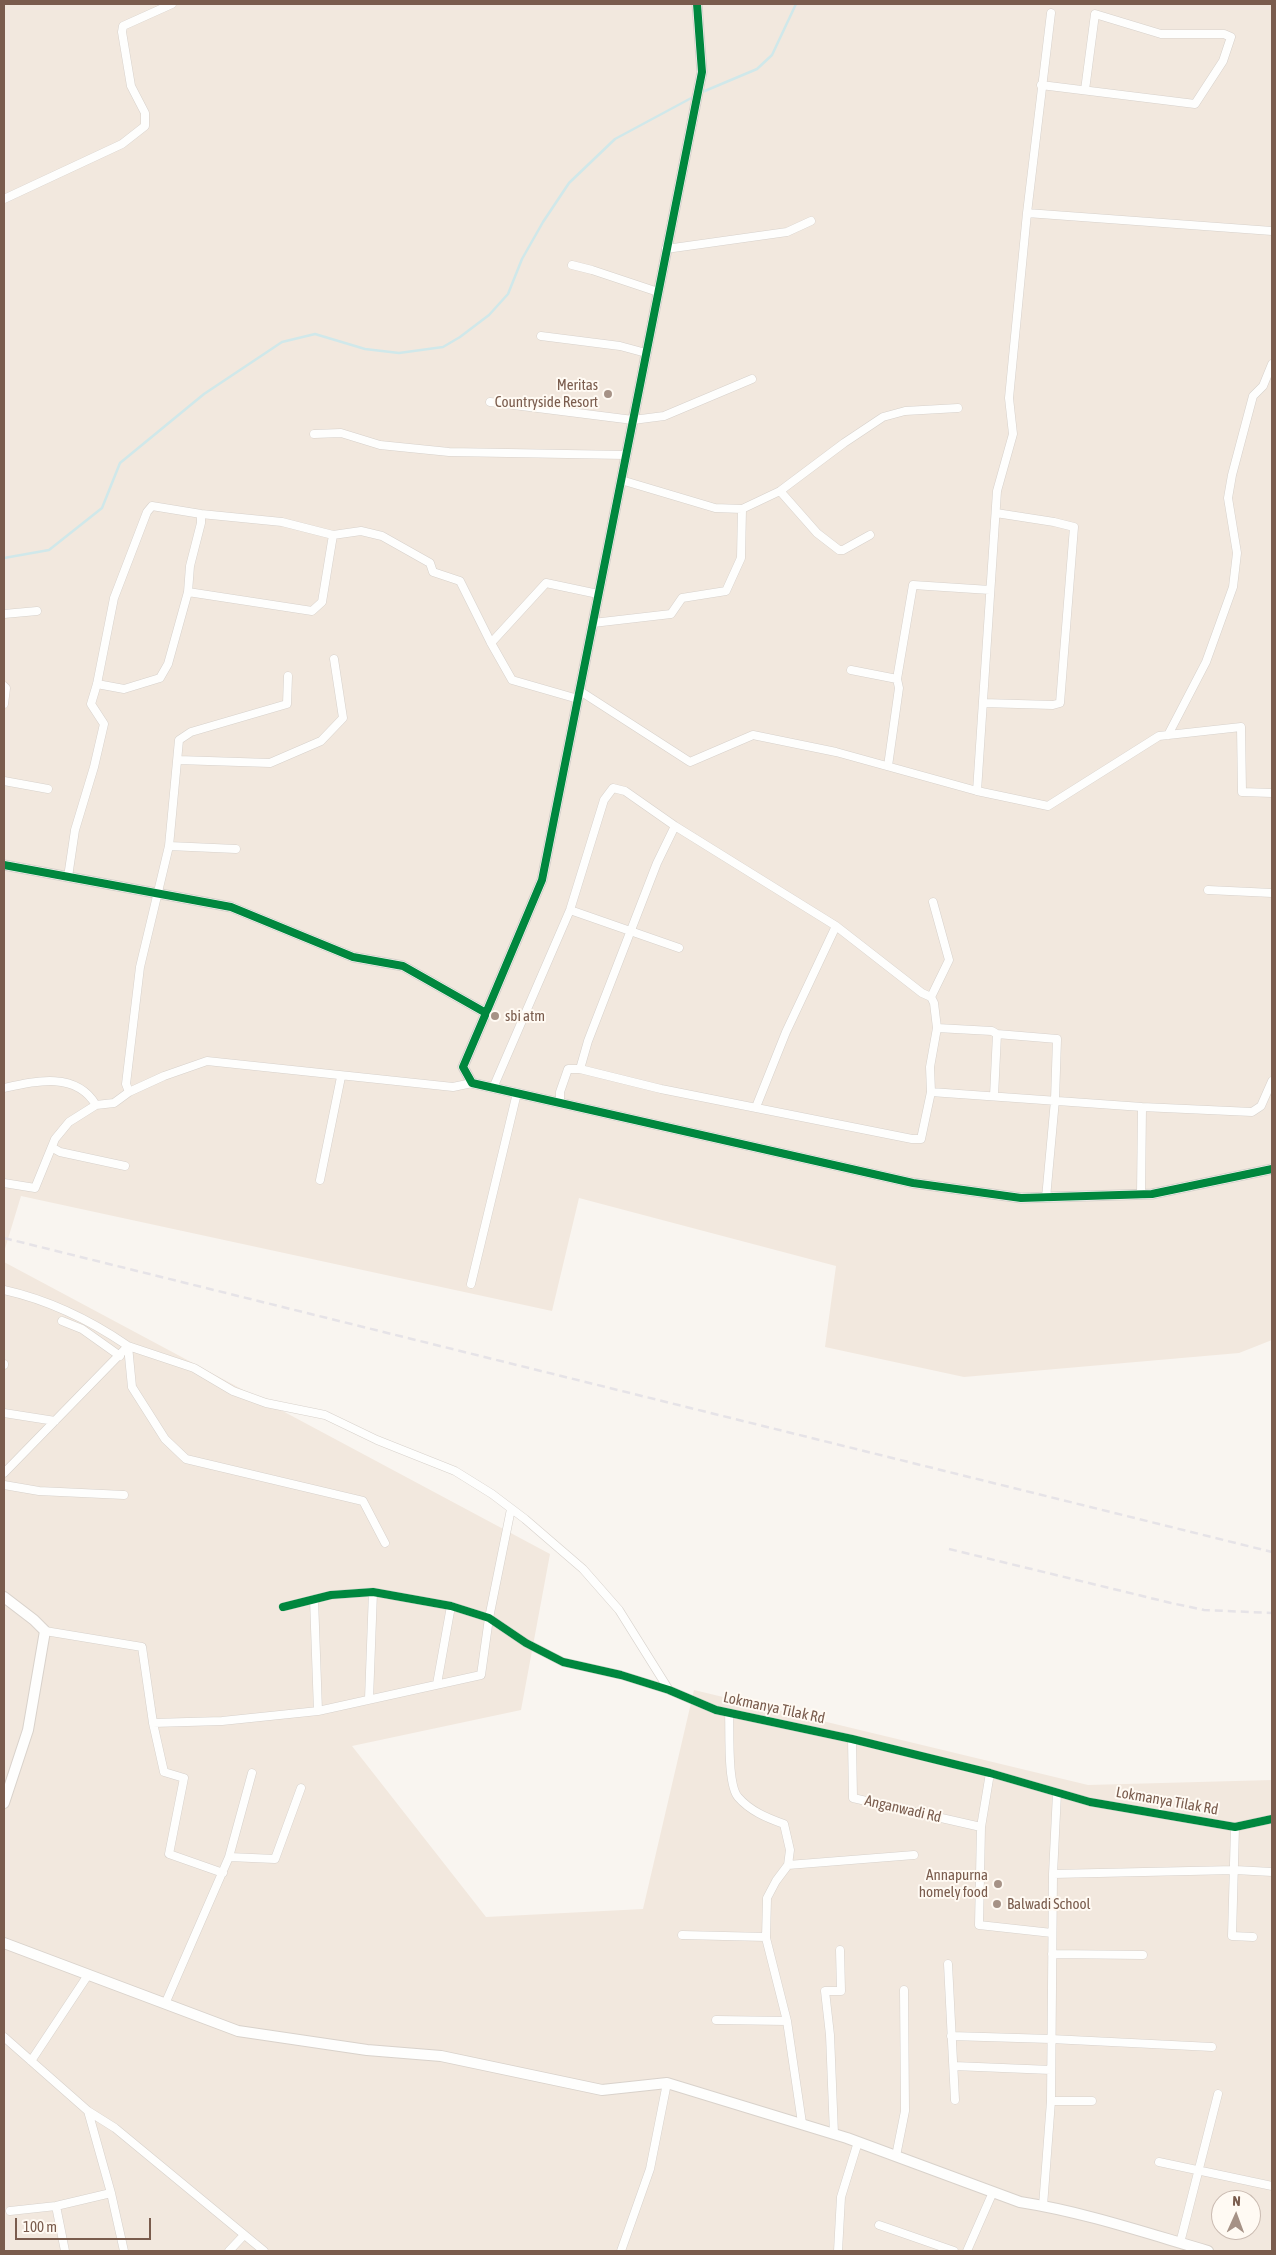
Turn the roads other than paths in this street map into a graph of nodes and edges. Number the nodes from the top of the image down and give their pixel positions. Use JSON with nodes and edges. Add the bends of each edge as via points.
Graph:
{"nodes":[{"id":1,"x":172,"y":4,"type":"edge"},
{"id":2,"x":698,"y":4,"type":"edge"},
{"id":3,"x":1051,"y":13,"type":"dead end"},
{"id":4,"x":1041,"y":85,"type":"junction"},
{"id":5,"x":1085,"y":90,"type":"junction"},
{"id":6,"x":4,"y":199,"type":"edge"},
{"id":7,"x":1027,"y":213,"type":"junction"},
{"id":8,"x":811,"y":221,"type":"dead end"},
{"id":9,"x":1272,"y":230,"type":"edge"},
{"id":10,"x":666,"y":248,"type":"junction"},
{"id":11,"x":572,"y":265,"type":"dead end"},
{"id":12,"x":658,"y":292,"type":"junction"},
{"id":13,"x":540,"y":336,"type":"dead end"},
{"id":14,"x":646,"y":353,"type":"junction"},
{"id":15,"x":1272,"y":364,"type":"edge"},
{"id":16,"x":752,"y":379,"type":"dead end"},
{"id":17,"x":490,"y":402,"type":"dead end"},
{"id":18,"x":958,"y":408,"type":"dead end"},
{"id":19,"x":633,"y":420,"type":"junction"},
{"id":20,"x":314,"y":434,"type":"dead end"},
{"id":21,"x":626,"y":455,"type":"junction"},
{"id":22,"x":621,"y":480,"type":"junction"},
{"id":23,"x":780,"y":491,"type":"junction"},
{"id":24,"x":742,"y":509,"type":"junction"},
{"id":25,"x":996,"y":513,"type":"junction"},
{"id":26,"x":201,"y":514,"type":"junction"},
{"id":27,"x":333,"y":535,"type":"junction"},
{"id":28,"x":870,"y":535,"type":"dead end"},
{"id":29,"x":990,"y":590,"type":"junction"},
{"id":30,"x":188,"y":592,"type":"junction"},
{"id":31,"x":598,"y":594,"type":"junction"},
{"id":32,"x":37,"y":611,"type":"dead end"},
{"id":33,"x":4,"y":614,"type":"edge"},
{"id":34,"x":593,"y":623,"type":"junction"},
{"id":35,"x":491,"y":644,"type":"junction"},
{"id":36,"x":334,"y":659,"type":"dead end"},
{"id":37,"x":851,"y":670,"type":"dead end"},
{"id":38,"x":288,"y":676,"type":"dead end"},
{"id":39,"x":897,"y":679,"type":"junction"},
{"id":40,"x":97,"y":684,"type":"junction"},
{"id":41,"x":4,"y":686,"type":"edge"},
{"id":42,"x":579,"y":695,"type":"junction"},
{"id":43,"x":983,"y":703,"type":"junction"},
{"id":44,"x":4,"y":704,"type":"edge"},
{"id":45,"x":1168,"y":735,"type":"junction"},
{"id":46,"x":178,"y":760,"type":"junction"},
{"id":47,"x":888,"y":766,"type":"junction"},
{"id":48,"x":4,"y":781,"type":"edge"},
{"id":49,"x":48,"y":789,"type":"dead end"},
{"id":50,"x":977,"y":791,"type":"junction"},
{"id":51,"x":1272,"y":793,"type":"edge"},
{"id":52,"x":675,"y":826,"type":"junction"},
{"id":53,"x":170,"y":846,"type":"junction"},
{"id":54,"x":236,"y":849,"type":"dead end"},
{"id":55,"x":4,"y":865,"type":"edge"},
{"id":56,"x":68,"y":877,"type":"junction"},
{"id":57,"x":1208,"y":890,"type":"dead end"},
{"id":58,"x":1272,"y":893,"type":"edge"},
{"id":59,"x":159,"y":894,"type":"junction"},
{"id":60,"x":932,"y":902,"type":"dead end"},
{"id":61,"x":570,"y":910,"type":"junction"},
{"id":62,"x":836,"y":926,"type":"junction"},
{"id":63,"x":632,"y":931,"type":"junction"},
{"id":64,"x":678,"y":948,"type":"dead end"},
{"id":65,"x":932,"y":997,"type":"junction"},
{"id":66,"x":486,"y":1013,"type":"junction"},
{"id":67,"x":937,"y":1028,"type":"junction"},
{"id":68,"x":996,"y":1034,"type":"junction"},
{"id":69,"x":580,"y":1069,"type":"junction"},
{"id":70,"x":342,"y":1076,"type":"junction"},
{"id":71,"x":1272,"y":1081,"type":"edge"},
{"id":72,"x":472,"y":1083,"type":"junction"},
{"id":73,"x":4,"y":1088,"type":"edge"},
{"id":74,"x":494,"y":1088,"type":"junction"},
{"id":75,"x":129,"y":1092,"type":"junction"},
{"id":76,"x":931,"y":1092,"type":"junction"},
{"id":77,"x":517,"y":1093,"type":"junction"},
{"id":78,"x":994,"y":1096,"type":"junction"},
{"id":79,"x":1055,"y":1100,"type":"junction"},
{"id":80,"x":560,"y":1103,"type":"junction"},
{"id":81,"x":96,"y":1105,"type":"junction"},
{"id":82,"x":756,"y":1107,"type":"junction"},
{"id":83,"x":1142,"y":1108,"type":"junction"},
{"id":84,"x":53,"y":1148,"type":"junction"},
{"id":85,"x":125,"y":1166,"type":"dead end"},
{"id":86,"x":1272,"y":1170,"type":"edge"},
{"id":87,"x":320,"y":1180,"type":"dead end"},
{"id":88,"x":4,"y":1183,"type":"edge"},
{"id":89,"x":1141,"y":1195,"type":"junction"},
{"id":90,"x":1046,"y":1198,"type":"junction"},
{"id":91,"x":471,"y":1284,"type":"dead end"},
{"id":92,"x":4,"y":1290,"type":"edge"},
{"id":93,"x":62,"y":1320,"type":"dead end"},
{"id":94,"x":128,"y":1346,"type":"junction"},
{"id":95,"x":120,"y":1356,"type":"junction"},
{"id":96,"x":4,"y":1413,"type":"edge"},
{"id":97,"x":54,"y":1421,"type":"junction"},
{"id":98,"x":4,"y":1473,"type":"edge"},
{"id":99,"x":4,"y":1485,"type":"edge"},
{"id":100,"x":124,"y":1495,"type":"dead end"},
{"id":101,"x":511,"y":1509,"type":"junction"},
{"id":102,"x":385,"y":1542,"type":"dead end"},
{"id":103,"x":373,"y":1592,"type":"junction"},
{"id":104,"x":4,"y":1597,"type":"edge"},
{"id":105,"x":314,"y":1599,"type":"junction"},
{"id":106,"x":451,"y":1606,"type":"junction"},
{"id":107,"x":283,"y":1607,"type":"dead end"},
{"id":108,"x":489,"y":1618,"type":"junction"},
{"id":109,"x":45,"y":1631,"type":"junction"},
{"id":110,"x":437,"y":1684,"type":"junction"},
{"id":111,"x":669,"y":1690,"type":"junction"},
{"id":112,"x":369,"y":1699,"type":"junction"},
{"id":113,"x":318,"y":1710,"type":"junction"},
{"id":114,"x":729,"y":1712,"type":"junction"},
{"id":115,"x":153,"y":1723,"type":"junction"},
{"id":116,"x":852,"y":1739,"type":"junction"},
{"id":117,"x":252,"y":1772,"type":"dead end"},
{"id":118,"x":990,"y":1774,"type":"junction"},
{"id":119,"x":301,"y":1788,"type":"dead end"},
{"id":120,"x":1057,"y":1793,"type":"junction"},
{"id":121,"x":4,"y":1803,"type":"edge"},
{"id":122,"x":1272,"y":1819,"type":"edge"},
{"id":123,"x":981,"y":1827,"type":"junction"},
{"id":124,"x":1235,"y":1827,"type":"junction"},
{"id":125,"x":914,"y":1855,"type":"dead end"},
{"id":126,"x":229,"y":1857,"type":"junction"},
{"id":127,"x":788,"y":1865,"type":"junction"},
{"id":128,"x":1235,"y":1870,"type":"junction"},
{"id":129,"x":1272,"y":1872,"type":"edge"},
{"id":130,"x":223,"y":1873,"type":"junction"},
{"id":131,"x":1053,"y":1874,"type":"junction"},
{"id":132,"x":1052,"y":1933,"type":"junction"},
{"id":133,"x":682,"y":1935,"type":"dead end"},
{"id":134,"x":766,"y":1937,"type":"junction"},
{"id":135,"x":1253,"y":1937,"type":"dead end"},
{"id":136,"x":4,"y":1944,"type":"edge"},
{"id":137,"x":840,"y":1950,"type":"dead end"},
{"id":138,"x":1052,"y":1954,"type":"junction"},
{"id":139,"x":1143,"y":1955,"type":"dead end"},
{"id":140,"x":948,"y":1964,"type":"dead end"},
{"id":141,"x":88,"y":1975,"type":"junction"},
{"id":142,"x":904,"y":1990,"type":"dead end"},
{"id":143,"x":166,"y":2004,"type":"junction"},
{"id":144,"x":716,"y":2020,"type":"dead end"},
{"id":145,"x":787,"y":2021,"type":"junction"},
{"id":146,"x":952,"y":2036,"type":"junction"},
{"id":147,"x":4,"y":2037,"type":"edge"},
{"id":148,"x":1051,"y":2039,"type":"junction"},
{"id":149,"x":1212,"y":2047,"type":"dead end"},
{"id":150,"x":32,"y":2061,"type":"junction"},
{"id":151,"x":954,"y":2066,"type":"junction"},
{"id":152,"x":1051,"y":2070,"type":"junction"},
{"id":153,"x":667,"y":2083,"type":"junction"},
{"id":154,"x":1218,"y":2094,"type":"dead end"},
{"id":155,"x":955,"y":2100,"type":"dead end"},
{"id":156,"x":1051,"y":2101,"type":"junction"},
{"id":157,"x":1092,"y":2101,"type":"dead end"},
{"id":158,"x":88,"y":2111,"type":"junction"},
{"id":159,"x":802,"y":2123,"type":"junction"},
{"id":160,"x":834,"y":2134,"type":"junction"},
{"id":161,"x":858,"y":2142,"type":"junction"},
{"id":162,"x":896,"y":2156,"type":"junction"},
{"id":163,"x":1159,"y":2162,"type":"dead end"},
{"id":164,"x":1198,"y":2170,"type":"junction"},
{"id":165,"x":1272,"y":2186,"type":"edge"},
{"id":166,"x":993,"y":2192,"type":"junction"},
{"id":167,"x":111,"y":2193,"type":"junction"},
{"id":168,"x":56,"y":2206,"type":"junction"},
{"id":169,"x":1043,"y":2206,"type":"junction"},
{"id":170,"x":10,"y":2211,"type":"dead end"},
{"id":171,"x":879,"y":2225,"type":"dead end"},
{"id":172,"x":244,"y":2235,"type":"junction"},
{"id":173,"x":1180,"y":2243,"type":"junction"},
{"id":174,"x":65,"y":2251,"type":"edge"},
{"id":175,"x":124,"y":2251,"type":"edge"},
{"id":176,"x":229,"y":2251,"type":"edge"},
{"id":177,"x":264,"y":2251,"type":"edge"},
{"id":178,"x":621,"y":2251,"type":"edge"},
{"id":179,"x":838,"y":2251,"type":"edge"},
{"id":180,"x":954,"y":2251,"type":"edge"},
{"id":181,"x":967,"y":2251,"type":"edge"},
{"id":182,"x":1208,"y":2251,"type":"edge"}],
"edges":[{"from":1,"to":6,"type":"street","via":[[123,26],[131,86],[145,113],[145,126],[122,144]]},
{"from":2,"to":10,"type":"street","via":[[702,72]]},
{"from":3,"to":4,"type":"street"},
{"from":4,"to":5,"type":"street"},
{"from":4,"to":7,"type":"street"},
{"from":5,"to":5,"type":"street","via":[[1195,104],[1223,61],[1231,37],[1224,34],[1161,34],[1095,14]]},
{"from":7,"to":9,"type":"street"},
{"from":7,"to":25,"type":"street","via":[[1009,398],[1013,434],[997,491]]},
{"from":8,"to":10,"type":"street","via":[[787,232]]},
{"from":10,"to":12,"type":"street"},
{"from":11,"to":12,"type":"street"},
{"from":12,"to":14,"type":"street"},
{"from":13,"to":14,"type":"street","via":[[620,346]]},
{"from":14,"to":19,"type":"street"},
{"from":15,"to":45,"type":"street","via":[[1263,386],[1254,396],[1232,475],[1228,498],[1236,553],[1233,587],[1206,662]]},
{"from":16,"to":19,"type":"street","via":[[664,416]]},
{"from":17,"to":19,"type":"street"},
{"from":18,"to":23,"type":"street","via":[[905,411],[883,417]]},
{"from":19,"to":21,"type":"street"},
{"from":20,"to":21,"type":"street","via":[[341,433],[380,445],[449,452]]},
{"from":21,"to":22,"type":"street"},
{"from":22,"to":24,"type":"street","via":[[715,508]]},
{"from":22,"to":31,"type":"street"},
{"from":23,"to":24,"type":"street"},
{"from":23,"to":28,"type":"street","via":[[817,533],[839,550]]},
{"from":24,"to":34,"type":"street","via":[[741,558],[726,591],[682,598],[671,614]]},
{"from":25,"to":29,"type":"street"},
{"from":25,"to":43,"type":"street","via":[[1074,527],[1060,703]]},
{"from":26,"to":27,"type":"street","via":[[282,522]]},
{"from":26,"to":30,"type":"street"},
{"from":26,"to":40,"type":"street","via":[[152,506],[147,512],[114,598]]},
{"from":27,"to":30,"type":"street","via":[[322,602],[312,611]]},
{"from":27,"to":35,"type":"street","via":[[360,531],[382,536],[430,563],[433,572],[460,581]]},
{"from":29,"to":39,"type":"street","via":[[913,585]]},
{"from":29,"to":43,"type":"street"},
{"from":30,"to":40,"type":"street","via":[[168,664],[160,678],[124,689]]},
{"from":31,"to":34,"type":"street"},
{"from":31,"to":35,"type":"street","via":[[546,583]]},
{"from":32,"to":33,"type":"street"},
{"from":34,"to":42,"type":"street"},
{"from":35,"to":42,"type":"street","via":[[512,680]]},
{"from":36,"to":46,"type":"street","via":[[343,718],[321,741],[270,764]]},
{"from":37,"to":39,"type":"street"},
{"from":38,"to":46,"type":"street","via":[[288,704],[191,732],[179,740]]},
{"from":39,"to":47,"type":"street","via":[[899,688]]},
{"from":40,"to":56,"type":"street","via":[[91,704],[104,724],[75,830]]},
{"from":41,"to":44,"type":"street"},
{"from":42,"to":47,"type":"street","via":[[690,762],[753,736]]},
{"from":42,"to":66,"type":"street","via":[[542,880]]},
{"from":43,"to":50,"type":"street"},
{"from":45,"to":50,"type":"street","via":[[1159,736],[1048,806]]},
{"from":45,"to":51,"type":"street","via":[[1241,727],[1242,792]]},
{"from":46,"to":53,"type":"street"},
{"from":47,"to":50,"type":"street"},
{"from":48,"to":49,"type":"street"},
{"from":52,"to":61,"type":"street","via":[[626,791],[613,788],[604,800]]},
{"from":52,"to":62,"type":"street"},
{"from":52,"to":63,"type":"street"},
{"from":53,"to":54,"type":"street"},
{"from":53,"to":59,"type":"street"},
{"from":55,"to":56,"type":"street"},
{"from":56,"to":59,"type":"street"},
{"from":57,"to":58,"type":"street"},
{"from":59,"to":66,"type":"street","via":[[231,907],[352,957],[403,966]]},
{"from":59,"to":75,"type":"street","via":[[140,967],[126,1084]]},
{"from":60,"to":65,"type":"street","via":[[949,960]]},
{"from":61,"to":63,"type":"street"},
{"from":61,"to":74,"type":"street"},
{"from":62,"to":65,"type":"street","via":[[922,993]]},
{"from":62,"to":82,"type":"street","via":[[786,1032]]},
{"from":63,"to":64,"type":"street"},
{"from":63,"to":69,"type":"street"},
{"from":65,"to":67,"type":"street"},
{"from":66,"to":72,"type":"street","via":[[463,1067]]},
{"from":67,"to":68,"type":"street","via":[[992,1031]]},
{"from":67,"to":76,"type":"street","via":[[930,1067]]},
{"from":68,"to":78,"type":"street"},
{"from":68,"to":79,"type":"street","via":[[1057,1039]]},
{"from":69,"to":80,"type":"street","via":[[568,1069],[560,1092]]},
{"from":69,"to":82,"type":"street","via":[[660,1089]]},
{"from":70,"to":72,"type":"street","via":[[454,1087]]},
{"from":70,"to":75,"type":"street","via":[[207,1061]]},
{"from":70,"to":87,"type":"street"},
{"from":71,"to":83,"type":"street","via":[[1261,1106],[1252,1112]]},
{"from":72,"to":74,"type":"street"},
{"from":73,"to":81,"type":"street","via":[[54,1080],[70,1083],[92,1098]]},
{"from":74,"to":77,"type":"street"},
{"from":75,"to":81,"type":"street","via":[[114,1103]]},
{"from":76,"to":78,"type":"street"},
{"from":76,"to":82,"type":"street","via":[[921,1139]]},
{"from":77,"to":80,"type":"street"},
{"from":77,"to":91,"type":"street"},
{"from":78,"to":79,"type":"street"},
{"from":79,"to":83,"type":"street"},
{"from":79,"to":90,"type":"street"},
{"from":80,"to":90,"type":"street","via":[[912,1183],[1021,1198]]},
{"from":81,"to":84,"type":"street","via":[[69,1122],[55,1139]]},
{"from":83,"to":89,"type":"street"},
{"from":84,"to":85,"type":"street"},
{"from":84,"to":88,"type":"street","via":[[35,1188]]},
{"from":86,"to":89,"type":"street"},
{"from":89,"to":90,"type":"street"},
{"from":92,"to":94,"type":"street","via":[[52,1303]]},
{"from":93,"to":95,"type":"street","via":[[82,1329]]},
{"from":94,"to":95,"type":"street"},
{"from":94,"to":101,"type":"street","via":[[194,1368],[233,1391],[266,1403],[325,1415],[377,1440],[454,1470]]},
{"from":94,"to":102,"type":"street","via":[[132,1387],[165,1439],[186,1459],[363,1501]]},
{"from":95,"to":97,"type":"street"},
{"from":96,"to":97,"type":"street"},
{"from":97,"to":98,"type":"street"},
{"from":99,"to":100,"type":"street","via":[[39,1491]]},
{"from":101,"to":108,"type":"street"},
{"from":101,"to":111,"type":"street","via":[[589,1576],[619,1610]]},
{"from":103,"to":105,"type":"street","name":"Lokmanya Tilak Rd"},
{"from":103,"to":106,"type":"street","name":"Lokmanya Tilak Rd"},
{"from":103,"to":112,"type":"street"},
{"from":104,"to":109,"type":"main road"},
{"from":105,"to":107,"type":"street","name":"Lokmanya Tilak Rd"},
{"from":105,"to":113,"type":"street"},
{"from":106,"to":108,"type":"street","name":"Lokmanya Tilak Rd"},
{"from":106,"to":110,"type":"street"},
{"from":108,"to":110,"type":"street","via":[[481,1674]]},
{"from":108,"to":111,"type":"street","name":"Lokmanya Tilak Rd","via":[[562,1662]]},
{"from":109,"to":115,"type":"street","via":[[142,1647]]},
{"from":109,"to":121,"type":"main road","via":[[28,1730]]},
{"from":110,"to":112,"type":"street"},
{"from":111,"to":114,"type":"street","name":"Lokmanya Tilak Rd","via":[[716,1710]]},
{"from":112,"to":113,"type":"street"},
{"from":113,"to":115,"type":"street","via":[[222,1721]]},
{"from":114,"to":116,"type":"street","name":"Lokmanya Tilak Rd"},
{"from":114,"to":127,"type":"street","via":[[734,1789],[737,1796],[761,1816],[784,1824],[790,1850]]},
{"from":115,"to":130,"type":"street","via":[[164,1772],[184,1778],[169,1854]]},
{"from":116,"to":118,"type":"street","name":"Lokmanya Tilak Rd"},
{"from":116,"to":123,"type":"street","name":"Anganwadi Rd","via":[[853,1798]]},
{"from":117,"to":126,"type":"street"},
{"from":118,"to":120,"type":"street","name":"Lokmanya Tilak Rd"},
{"from":118,"to":123,"type":"street"},
{"from":119,"to":126,"type":"street","via":[[275,1859]]},
{"from":120,"to":124,"type":"street","name":"Lokmanya Tilak Rd","via":[[1090,1802]]},
{"from":120,"to":131,"type":"street"},
{"from":122,"to":124,"type":"street","name":"Lokmanya Tilak Rd"},
{"from":123,"to":132,"type":"street","via":[[979,1925]]},
{"from":124,"to":128,"type":"street"},
{"from":125,"to":127,"type":"street"},
{"from":126,"to":130,"type":"street"},
{"from":127,"to":134,"type":"street","via":[[768,1898]]},
{"from":128,"to":129,"type":"street"},
{"from":128,"to":131,"type":"street"},
{"from":128,"to":135,"type":"street","via":[[1232,1936]]},
{"from":130,"to":143,"type":"street"},
{"from":131,"to":132,"type":"street"},
{"from":132,"to":138,"type":"street"},
{"from":133,"to":134,"type":"street"},
{"from":134,"to":145,"type":"street"},
{"from":136,"to":141,"type":"main road"},
{"from":137,"to":160,"type":"street","via":[[841,1991],[825,1991]]},
{"from":138,"to":139,"type":"street"},
{"from":138,"to":148,"type":"street"},
{"from":140,"to":146,"type":"street"},
{"from":141,"to":143,"type":"main road"},
{"from":141,"to":150,"type":"street"},
{"from":142,"to":162,"type":"street","via":[[906,2111]]},
{"from":143,"to":153,"type":"main road","via":[[238,2031],[368,2050],[441,2056],[602,2090]]},
{"from":144,"to":145,"type":"street"},
{"from":145,"to":159,"type":"street"},
{"from":146,"to":148,"type":"street"},
{"from":146,"to":151,"type":"street"},
{"from":147,"to":150,"type":"street"},
{"from":148,"to":149,"type":"street"},
{"from":148,"to":152,"type":"street"},
{"from":150,"to":158,"type":"street"},
{"from":151,"to":152,"type":"street"},
{"from":151,"to":155,"type":"street"},
{"from":152,"to":156,"type":"street"},
{"from":153,"to":159,"type":"main road"},
{"from":153,"to":178,"type":"street","via":[[650,2169]]},
{"from":154,"to":164,"type":"street"},
{"from":156,"to":157,"type":"street"},
{"from":156,"to":169,"type":"street"},
{"from":158,"to":167,"type":"street"},
{"from":158,"to":172,"type":"street","via":[[115,2128]]},
{"from":159,"to":160,"type":"main road"},
{"from":160,"to":161,"type":"main road"},
{"from":161,"to":162,"type":"main road"},
{"from":161,"to":179,"type":"street","via":[[841,2197]]},
{"from":162,"to":166,"type":"main road"},
{"from":163,"to":164,"type":"street"},
{"from":164,"to":165,"type":"street"},
{"from":164,"to":173,"type":"street"},
{"from":166,"to":169,"type":"main road"},
{"from":166,"to":181,"type":"street"},
{"from":167,"to":168,"type":"street"},
{"from":167,"to":175,"type":"street"},
{"from":168,"to":170,"type":"street"},
{"from":168,"to":174,"type":"street"},
{"from":169,"to":173,"type":"main road"},
{"from":171,"to":180,"type":"street"},
{"from":172,"to":176,"type":"street"},
{"from":172,"to":177,"type":"street"},
{"from":173,"to":182,"type":"main road"}]}
